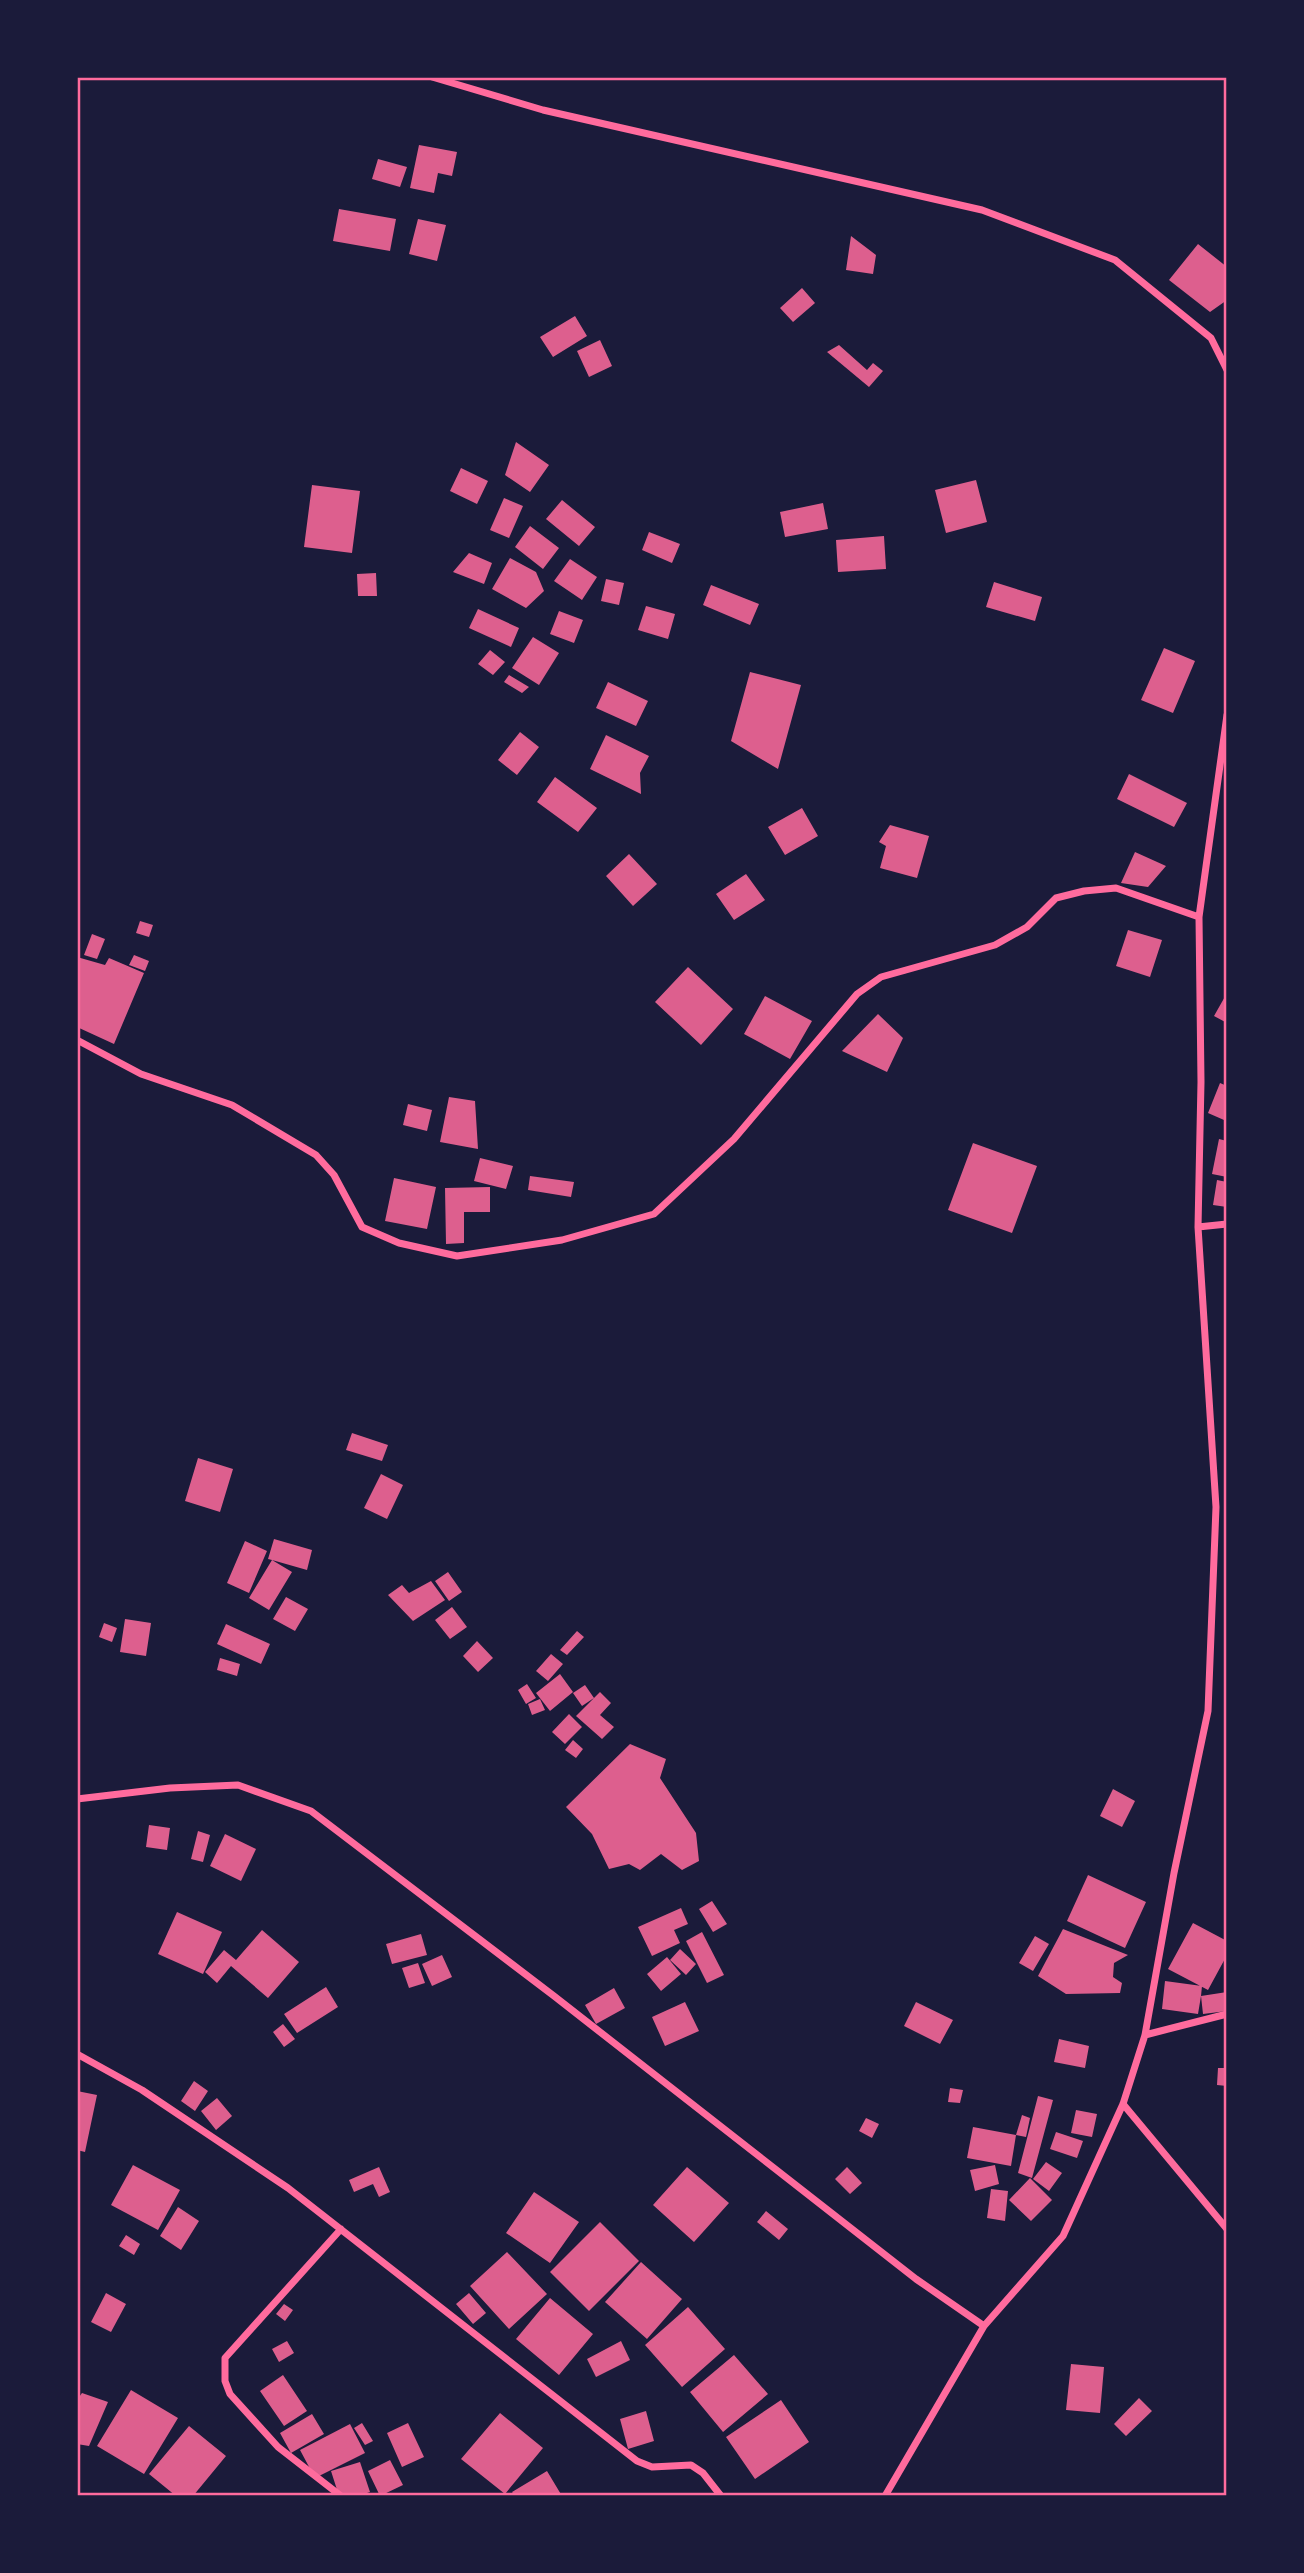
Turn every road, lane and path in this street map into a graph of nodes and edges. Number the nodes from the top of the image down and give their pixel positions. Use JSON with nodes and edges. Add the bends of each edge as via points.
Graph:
{"nodes":[{"id":1,"x":432,"y":77,"type":"edge"},
{"id":2,"x":1227,"y":370,"type":"edge"},
{"id":3,"x":1227,"y":715,"type":"edge"},
{"id":4,"x":1199,"y":917,"type":"junction"},
{"id":5,"x":77,"y":1040,"type":"edge"},
{"id":6,"x":1227,"y":1224,"type":"edge"},
{"id":7,"x":1198,"y":1227,"type":"junction"},
{"id":8,"x":77,"y":1800,"type":"edge"},
{"id":9,"x":1227,"y":2014,"type":"edge"},
{"id":10,"x":1145,"y":2035,"type":"junction"},
{"id":11,"x":77,"y":2054,"type":"edge"},
{"id":12,"x":1123,"y":2104,"type":"junction"},
{"id":13,"x":341,"y":2229,"type":"junction"},
{"id":14,"x":1227,"y":2229,"type":"edge"},
{"id":15,"x":984,"y":2326,"type":"junction"},
{"id":16,"x":341,"y":2496,"type":"edge"},
{"id":17,"x":721,"y":2496,"type":"edge"},
{"id":18,"x":884,"y":2496,"type":"edge"}],
"edges":[{"from":1,"to":2,"type":"street","via":[[543,110],[982,210],[1115,260],[1211,338]]},
{"from":3,"to":4,"type":"street"},
{"from":4,"to":5,"type":"street","via":[[1116,888],[1084,891],[1056,898],[1027,926],[995,945],[881,977],[858,994],[734,1139],[654,1214],[562,1240],[457,1256],[399,1243],[362,1227],[334,1175],[316,1155],[233,1105],[141,1074]]},
{"from":4,"to":7,"type":"street"},
{"from":6,"to":7,"type":"street"},
{"from":7,"to":10,"type":"street","via":[[1216,1507],[1208,1712]]},
{"from":8,"to":15,"type":"street","via":[[170,1787],[238,1785],[311,1811],[916,2279]]},
{"from":9,"to":10,"type":"street"},
{"from":10,"to":12,"type":"street"},
{"from":11,"to":13,"type":"street","via":[[154,2097]]},
{"from":12,"to":14,"type":"street"},
{"from":12,"to":15,"type":"street","via":[[1063,2236]]},
{"from":13,"to":16,"type":"street","via":[[225,2358],[225,2381],[230,2394],[278,2447]]},
{"from":13,"to":17,"type":"street","via":[[637,2461],[652,2467],[691,2465]]},
{"from":15,"to":18,"type":"street"}]}
